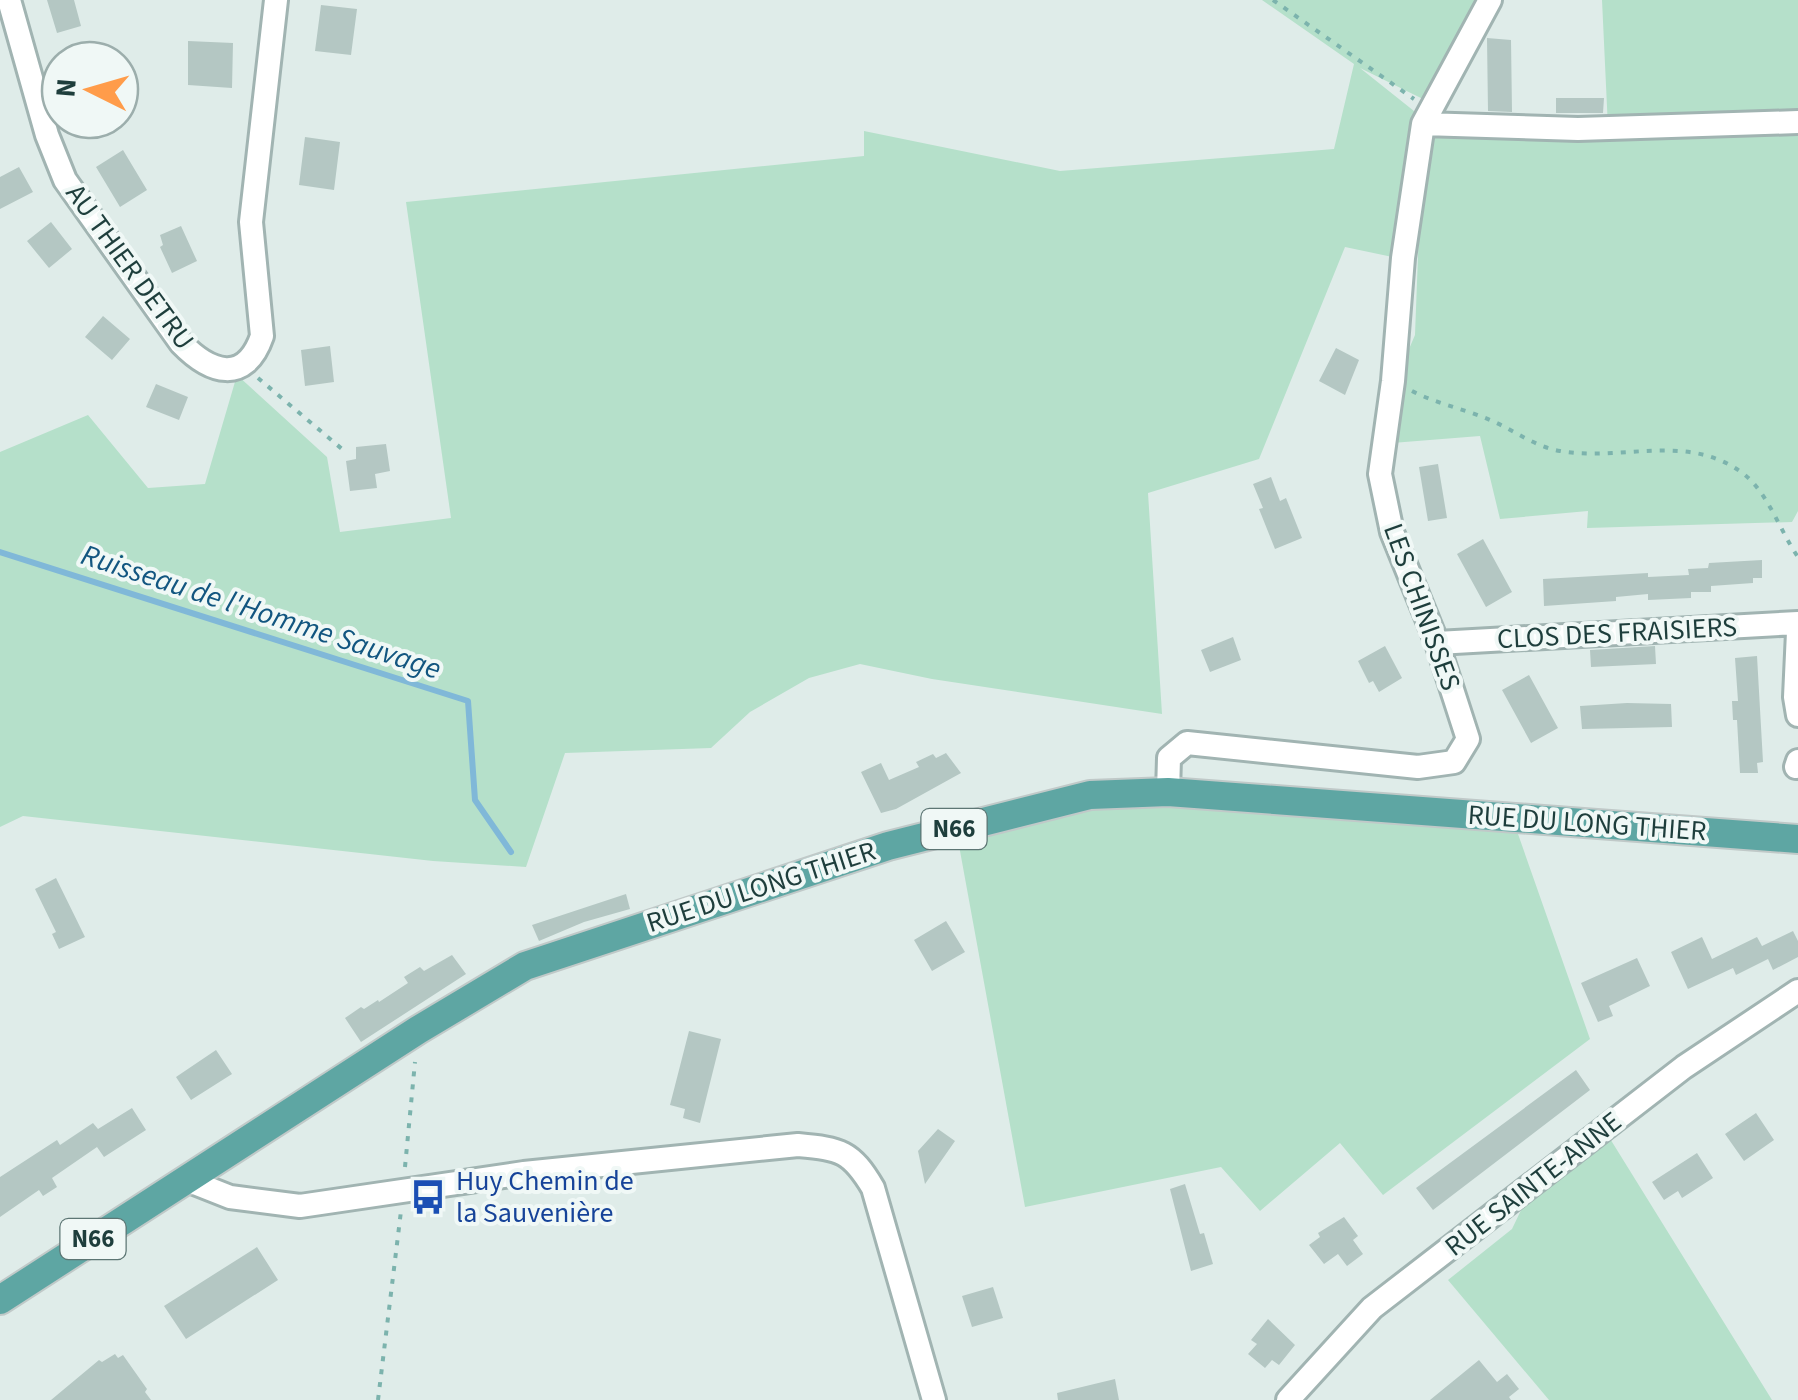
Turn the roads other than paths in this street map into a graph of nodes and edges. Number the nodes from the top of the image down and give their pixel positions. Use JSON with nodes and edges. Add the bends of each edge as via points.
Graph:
{"nodes":[{"id":1,"x":9,"y":0,"type":"edge"},
{"id":2,"x":276,"y":0,"type":"edge"},
{"id":3,"x":1490,"y":0,"type":"edge"},
{"id":4,"x":1427,"y":118,"type":"junction"},
{"id":5,"x":1798,"y":122,"type":"edge"},
{"id":6,"x":1798,"y":623,"type":"edge"},
{"id":7,"x":1798,"y":632,"type":"edge"},
{"id":8,"x":1436,"y":643,"type":"junction"},
{"id":9,"x":1798,"y":715,"type":"edge"},
{"id":10,"x":1168,"y":792,"type":"junction"},
{"id":11,"x":1798,"y":839,"type":"edge"},
{"id":12,"x":1798,"y":991,"type":"edge"},
{"id":13,"x":187,"y":1180,"type":"junction"},
{"id":14,"x":0,"y":1300,"type":"edge"},
{"id":15,"x":934,"y":1400,"type":"edge"},
{"id":16,"x":1288,"y":1400,"type":"edge"}],
"edges":[{"from":1,"to":2,"type":"street","name":"AU THIER DETRU","via":[[65,180],[190,353],[223,370],[257,352],[262,336],[251,222]]},
{"from":3,"to":4,"type":"street","name":"LES CHINISSES"},
{"from":4,"to":5,"type":"street","via":[[1578,130]]},
{"from":4,"to":8,"type":"street","name":"LES CHINISSES","via":[[1403,258],[1380,474],[1392,532]]},
{"from":6,"to":8,"type":"street","name":"CLOS DES FRAISIERS"},
{"from":7,"to":9,"type":"street"},
{"from":8,"to":10,"type":"street","name":"LES CHINISSES","via":[[1468,739],[1454,762],[1418,767],[1186,743],[1169,758]]},
{"from":10,"to":11,"type":"main road","name":"RUE DU LONG THIER","number":"N66"},
{"from":10,"to":13,"type":"main road","name":"RUE DU LONG THIER","number":"N66","via":[[1090,795],[888,846],[525,966]]},
{"from":12,"to":16,"type":"street","name":"RUE SAINTE-ANNE","via":[[1684,1067],[1372,1308]]},
{"from":13,"to":14,"type":"main road","name":"RUE DU LONG THIER","number":"N66"},
{"from":13,"to":15,"type":"street","via":[[230,1197],[300,1206],[524,1172],[798,1145],[828,1148],[857,1160],[873,1188]]}]}
